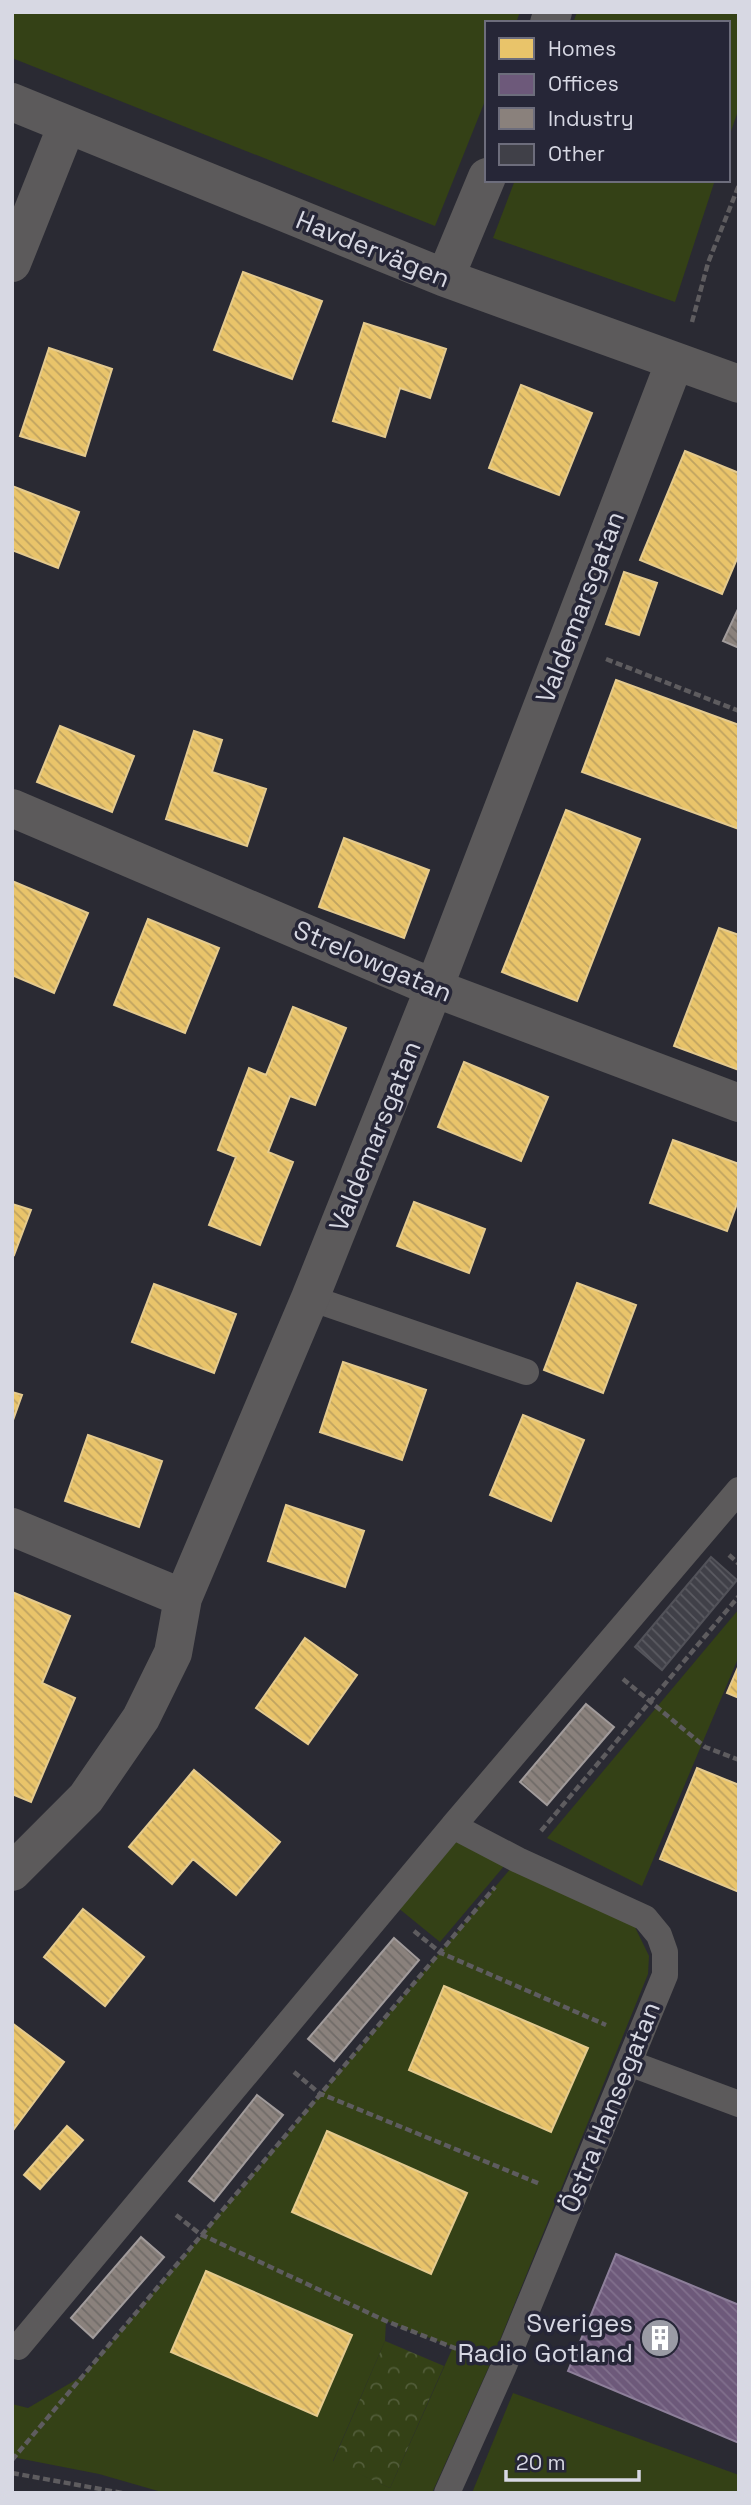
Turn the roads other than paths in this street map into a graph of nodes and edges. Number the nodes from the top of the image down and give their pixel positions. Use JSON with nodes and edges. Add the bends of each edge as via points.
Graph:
{"nodes":[{"id":1,"x":12,"y":102,"type":"edge"},
{"id":2,"x":67,"y":125,"type":"junction"},
{"id":3,"x":485,"y":182,"type":"edge"},
{"id":4,"x":12,"y":263,"type":"edge"},
{"id":5,"x":446,"y":278,"type":"junction"},
{"id":6,"x":675,"y":361,"type":"junction"},
{"id":7,"x":739,"y":384,"type":"edge"},
{"id":8,"x":12,"y":808,"type":"edge"},
{"id":9,"x":435,"y":988,"type":"junction"},
{"id":10,"x":739,"y":1104,"type":"edge"},
{"id":11,"x":310,"y":1298,"type":"junction"},
{"id":12,"x":526,"y":1372,"type":"dead end"},
{"id":13,"x":739,"y":1490,"type":"edge"},
{"id":14,"x":12,"y":1527,"type":"edge"},
{"id":15,"x":183,"y":1598,"type":"junction"},
{"id":16,"x":453,"y":1826,"type":"junction"},
{"id":17,"x":12,"y":1872,"type":"edge"},
{"id":18,"x":634,"y":2051,"type":"junction"},
{"id":19,"x":739,"y":2104,"type":"edge"},
{"id":20,"x":18,"y":2347,"type":"dead end"},
{"id":21,"x":447,"y":2493,"type":"edge"}],
"edges":[{"from":1,"to":2,"type":"street","name":"Havdervägen"},
{"from":2,"to":4,"type":"street"},
{"from":2,"to":5,"type":"street","name":"Havdervägen"},
{"from":3,"to":5,"type":"street"},
{"from":5,"to":6,"type":"street","name":"Havdervägen"},
{"from":6,"to":7,"type":"street","name":"Havdervägen"},
{"from":6,"to":9,"type":"street","name":"Valdemarsgatan"},
{"from":8,"to":9,"type":"street","name":"Strelowgatan"},
{"from":9,"to":10,"type":"street","name":"Strelowgatan"},
{"from":9,"to":11,"type":"street","name":"Valdemarsgatan"},
{"from":11,"to":12,"type":"lane"},
{"from":11,"to":15,"type":"street","name":"Valdemarsgatan"},
{"from":13,"to":16,"type":"lane"},
{"from":14,"to":15,"type":"street"},
{"from":15,"to":17,"type":"street","name":"Valdemarsgatan","via":[[173,1653],[141,1718],[86,1798]]},
{"from":16,"to":18,"type":"lane","name":"Östra Hansegatan","via":[[645,1918],[659,1935],[665,1975]]},
{"from":16,"to":20,"type":"lane"},
{"from":18,"to":19,"type":"lane"},
{"from":18,"to":21,"type":"lane","name":"Östra Hansegatan"}]}
